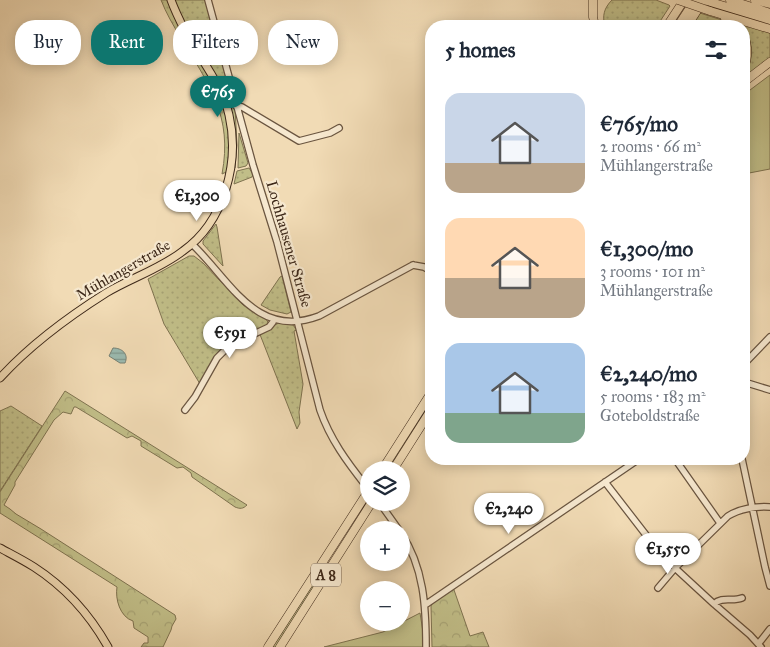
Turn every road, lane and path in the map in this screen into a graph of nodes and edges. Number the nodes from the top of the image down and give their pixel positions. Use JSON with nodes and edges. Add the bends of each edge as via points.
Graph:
{"nodes":[{"id":1,"x":171,"y":0,"type":"edge"},
{"id":2,"x":208,"y":0,"type":"edge"},
{"id":3,"x":593,"y":0,"type":"edge"},
{"id":4,"x":678,"y":0,"type":"edge"},
{"id":5,"x":684,"y":0,"type":"edge"},
{"id":6,"x":694,"y":0,"type":"edge"},
{"id":7,"x":704,"y":0,"type":"edge"},
{"id":8,"x":730,"y":0,"type":"edge"},
{"id":9,"x":756,"y":0,"type":"edge"},
{"id":10,"x":768,"y":0,"type":"edge"},
{"id":11,"x":770,"y":4,"type":"edge"},
{"id":12,"x":714,"y":12,"type":"junction"},
{"id":13,"x":770,"y":13,"type":"edge"},
{"id":14,"x":594,"y":20,"type":"edge"},
{"id":15,"x":671,"y":20,"type":"edge"},
{"id":16,"x":682,"y":20,"type":"edge"},
{"id":17,"x":691,"y":20,"type":"edge"},
{"id":18,"x":727,"y":20,"type":"edge"},
{"id":19,"x":740,"y":20,"type":"edge"},
{"id":20,"x":770,"y":20,"type":"edge"},
{"id":21,"x":750,"y":23,"type":"edge"},
{"id":22,"x":770,"y":29,"type":"edge"},
{"id":23,"x":770,"y":62,"type":"edge"},
{"id":24,"x":750,"y":77,"type":"edge"},
{"id":25,"x":236,"y":106,"type":"junction"},
{"id":26,"x":339,"y":128,"type":"dead end"},
{"id":27,"x":192,"y":244,"type":"junction"},
{"id":28,"x":413,"y":258,"type":"dead end"},
{"id":29,"x":413,"y":265,"type":"junction"},
{"id":30,"x":425,"y":268,"type":"edge"},
{"id":31,"x":274,"y":319,"type":"junction"},
{"id":32,"x":297,"y":321,"type":"junction"},
{"id":33,"x":770,"y":337,"type":"edge"},
{"id":34,"x":750,"y":358,"type":"edge"},
{"id":35,"x":0,"y":378,"type":"edge"},
{"id":36,"x":750,"y":384,"type":"edge"},
{"id":37,"x":770,"y":390,"type":"edge"},
{"id":38,"x":425,"y":402,"type":"edge"},
{"id":39,"x":185,"y":410,"type":"dead end"},
{"id":40,"x":425,"y":419,"type":"edge"},
{"id":41,"x":388,"y":461,"type":"edge"},
{"id":42,"x":399,"y":461,"type":"edge"},
{"id":43,"x":630,"y":465,"type":"edge"},
{"id":44,"x":679,"y":465,"type":"edge"},
{"id":45,"x":743,"y":465,"type":"edge"},
{"id":46,"x":360,"y":479,"type":"edge"},
{"id":47,"x":605,"y":482,"type":"junction"},
{"id":48,"x":360,"y":499,"type":"edge"},
{"id":49,"x":770,"y":506,"type":"edge"},
{"id":50,"x":752,"y":508,"type":"junction"},
{"id":51,"x":366,"y":511,"type":"edge"},
{"id":52,"x":720,"y":523,"type":"junction"},
{"id":53,"x":0,"y":548,"type":"edge"},
{"id":54,"x":410,"y":549,"type":"edge"},
{"id":55,"x":675,"y":568,"type":"junction"},
{"id":56,"x":770,"y":586,"type":"edge"},
{"id":57,"x":658,"y":588,"type":"dead end"},
{"id":58,"x":742,"y":598,"type":"dead end"},
{"id":59,"x":714,"y":604,"type":"junction"},
{"id":60,"x":425,"y":605,"type":"junction"},
{"id":61,"x":770,"y":630,"type":"edge"},
{"id":62,"x":760,"y":645,"type":"edge"},
{"id":63,"x":108,"y":647,"type":"edge"},
{"id":64,"x":268,"y":647,"type":"edge"},
{"id":65,"x":280,"y":647,"type":"edge"},
{"id":66,"x":426,"y":647,"type":"edge"}],
"edges":[{"from":1,"to":27,"type":"main road","name":"Mühlangerstraße","via":[[220,90],[232,129],[232,162],[224,194],[208,226]]},
{"from":2,"to":25,"type":"street","name":"Lochhausener Straße"},
{"from":3,"to":14,"type":"highway"},
{"from":4,"to":12,"type":"highway","bridge":true},
{"from":5,"to":15,"type":"highway"},
{"from":6,"to":16,"type":"highway"},
{"from":7,"to":17,"type":"highway"},
{"from":7,"to":20,"type":"highway"},
{"from":8,"to":13,"type":"highway"},
{"from":9,"to":10,"type":"highway"},
{"from":9,"to":11,"type":"highway"},
{"from":12,"to":18,"type":"highway"},
{"from":12,"to":19,"type":"highway"},
{"from":21,"to":22,"type":"highway"},
{"from":23,"to":24,"type":"highway"},
{"from":25,"to":26,"type":"street","via":[[299,141],[330,134]]},
{"from":25,"to":32,"type":"street","name":"Lochhausener Straße"},
{"from":27,"to":31,"type":"street","via":[[246,303]]},
{"from":27,"to":35,"type":"main road","name":"Mühlangerstraße","via":[[75,313],[19,357]]},
{"from":28,"to":29,"type":"street"},
{"from":29,"to":30,"type":"street"},
{"from":29,"to":32,"type":"street","via":[[319,316]]},
{"from":31,"to":32,"type":"street"},
{"from":31,"to":39,"type":"street","via":[[269,327],[235,343],[217,358]]},
{"from":32,"to":46,"type":"street","name":"Lochhausener Straße","via":[[324,421],[341,454]]},
{"from":33,"to":34,"type":"street"},
{"from":36,"to":37,"type":"street"},
{"from":38,"to":41,"type":"highway"},
{"from":40,"to":42,"type":"highway"},
{"from":43,"to":47,"type":"street"},
{"from":44,"to":52,"type":"street"},
{"from":45,"to":50,"type":"street"},
{"from":47,"to":55,"type":"street"},
{"from":47,"to":60,"type":"street"},
{"from":48,"to":64,"type":"highway","number":"A 8"},
{"from":49,"to":50,"type":"street"},
{"from":50,"to":52,"type":"street","via":[[734,512]]},
{"from":50,"to":56,"type":"street"},
{"from":51,"to":65,"type":"highway","number":"A 8"},
{"from":52,"to":55,"type":"street"},
{"from":53,"to":63,"type":"main road","via":[[36,568],[56,584],[86,614]]},
{"from":54,"to":60,"type":"street","via":[[419,571]]},
{"from":55,"to":57,"type":"street"},
{"from":55,"to":59,"type":"street"},
{"from":58,"to":59,"type":"street","via":[[723,599]]},
{"from":59,"to":62,"type":"street"},
{"from":60,"to":66,"type":"street"},
{"from":61,"to":62,"type":"street"}]}
